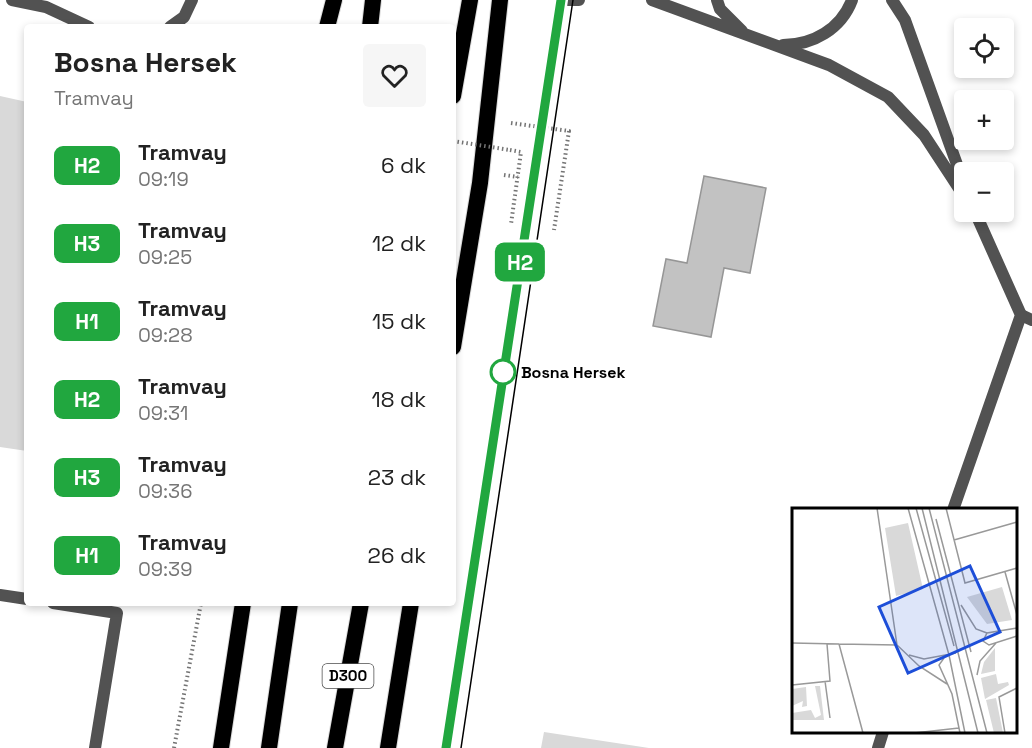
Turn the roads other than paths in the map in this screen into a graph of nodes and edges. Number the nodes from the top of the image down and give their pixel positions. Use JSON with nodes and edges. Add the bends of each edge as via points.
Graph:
{"nodes":[{"id":1,"x":12,"y":0,"type":"edge"},
{"id":2,"x":192,"y":0,"type":"edge"},
{"id":3,"x":334,"y":0,"type":"edge"},
{"id":4,"x":373,"y":0,"type":"edge"},
{"id":5,"x":470,"y":0,"type":"edge"},
{"id":6,"x":500,"y":0,"type":"edge"},
{"id":7,"x":568,"y":0,"type":"edge"},
{"id":8,"x":579,"y":0,"type":"edge"},
{"id":9,"x":652,"y":0,"type":"edge"},
{"id":10,"x":717,"y":0,"type":"edge"},
{"id":11,"x":852,"y":0,"type":"edge"},
{"id":12,"x":892,"y":0,"type":"edge"},
{"id":13,"x":83,"y":24,"type":"edge"},
{"id":14,"x":174,"y":24,"type":"edge"},
{"id":15,"x":328,"y":24,"type":"edge"},
{"id":16,"x":370,"y":24,"type":"edge"},
{"id":17,"x":752,"y":38,"type":"junction"},
{"id":18,"x":456,"y":79,"type":"edge"},
{"id":19,"x":956,"y":162,"type":"edge"},
{"id":20,"x":954,"y":181,"type":"edge"},
{"id":21,"x":980,"y":222,"type":"edge"},
{"id":22,"x":1026,"y":317,"type":"edge"},
{"id":23,"x":456,"y":329,"type":"edge"},
{"id":24,"x":954,"y":508,"type":"edge"},
{"id":25,"x":0,"y":595,"type":"edge"},
{"id":26,"x":24,"y":599,"type":"edge"},
{"id":27,"x":74,"y":606,"type":"edge"},
{"id":28,"x":243,"y":606,"type":"edge"},
{"id":29,"x":291,"y":606,"type":"edge"},
{"id":30,"x":360,"y":606,"type":"edge"},
{"id":31,"x":411,"y":606,"type":"edge"},
{"id":32,"x":884,"y":733,"type":"edge"},
{"id":33,"x":95,"y":748,"type":"edge"},
{"id":34,"x":221,"y":748,"type":"edge"},
{"id":35,"x":269,"y":748,"type":"edge"},
{"id":36,"x":335,"y":748,"type":"edge"},
{"id":37,"x":388,"y":748,"type":"edge"},
{"id":38,"x":878,"y":748,"type":"edge"}],
"edges":[{"from":1,"to":13,"type":"street","via":[[46,7]]},
{"from":2,"to":14,"type":"street","via":[[184,17]]},
{"from":3,"to":15,"type":"highway"},
{"from":4,"to":16,"type":"highway"},
{"from":5,"to":18,"type":"highway"},
{"from":6,"to":23,"type":"highway","via":[[480,183]]},
{"from":7,"to":8,"type":"street"},
{"from":9,"to":17,"type":"street"},
{"from":10,"to":17,"type":"street","via":[[734,26]]},
{"from":11,"to":17,"type":"street","via":[[848,12],[815,40],[772,45]]},
{"from":12,"to":19,"type":"street","via":[[905,20]]},
{"from":17,"to":20,"type":"street","via":[[829,65],[888,97],[924,135]]},
{"from":21,"to":22,"type":"street"},
{"from":22,"to":24,"type":"street"},
{"from":25,"to":26,"type":"street"},
{"from":27,"to":33,"type":"street","via":[[117,612]]},
{"from":28,"to":34,"type":"highway"},
{"from":29,"to":35,"type":"highway"},
{"from":30,"to":36,"type":"highway","number":"D300"},
{"from":31,"to":37,"type":"highway"},
{"from":32,"to":38,"type":"street"}]}
